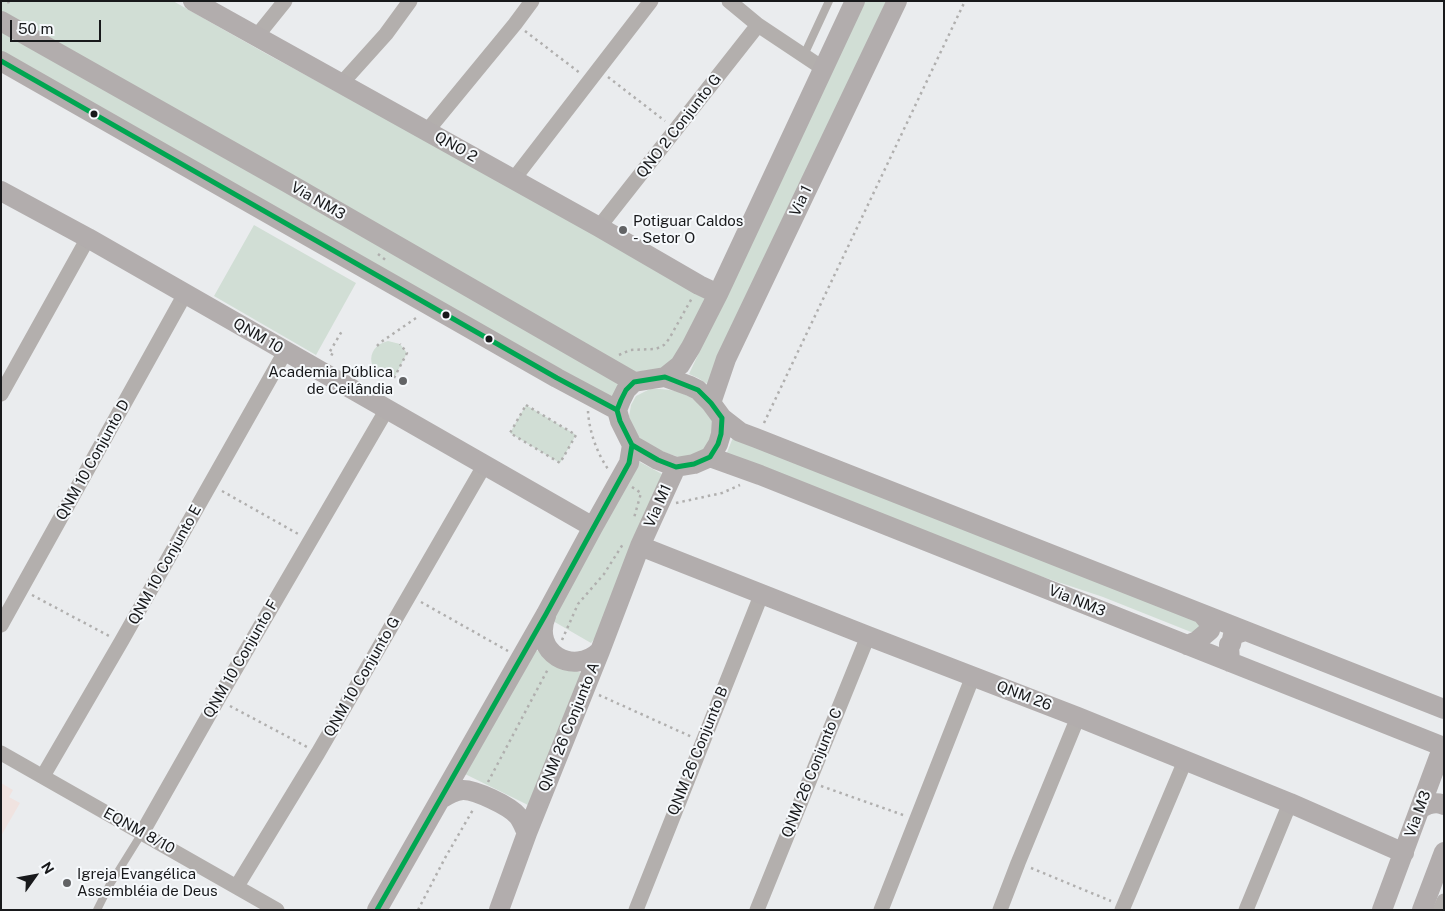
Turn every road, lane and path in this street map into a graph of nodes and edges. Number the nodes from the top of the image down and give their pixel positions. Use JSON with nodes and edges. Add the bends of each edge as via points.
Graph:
{"nodes":[{"id":1,"x":193,"y":1,"type":"edge"},
{"id":2,"x":285,"y":1,"type":"edge"},
{"id":3,"x":410,"y":1,"type":"edge"},
{"id":4,"x":532,"y":1,"type":"edge"},
{"id":5,"x":652,"y":1,"type":"edge"},
{"id":6,"x":729,"y":1,"type":"edge"},
{"id":7,"x":829,"y":1,"type":"edge"},
{"id":8,"x":855,"y":1,"type":"edge"},
{"id":9,"x":897,"y":1,"type":"edge"},
{"id":10,"x":965,"y":1,"type":"edge"},
{"id":11,"x":1,"y":21,"type":"edge"},
{"id":12,"x":515,"y":24,"type":"junction"},
{"id":13,"x":758,"y":25,"type":"junction"},
{"id":14,"x":256,"y":37,"type":"junction"},
{"id":15,"x":804,"y":55,"type":"junction"},
{"id":16,"x":1,"y":61,"type":"edge"},
{"id":17,"x":824,"y":70,"type":"junction"},
{"id":18,"x":594,"y":75,"type":"junction"},
{"id":19,"x":342,"y":84,"type":"junction"},
{"id":20,"x":676,"y":129,"type":"junction"},
{"id":21,"x":427,"y":132,"type":"junction"},
{"id":22,"x":513,"y":180,"type":"junction"},
{"id":23,"x":1,"y":191,"type":"edge"},
{"id":24,"x":599,"y":227,"type":"junction"},
{"id":25,"x":88,"y":238,"type":"junction"},
{"id":26,"x":185,"y":294,"type":"junction"},
{"id":27,"x":718,"y":294,"type":"junction"},
{"id":28,"x":424,"y":313,"type":"dead end"},
{"id":29,"x":342,"y":330,"type":"dead end"},
{"id":30,"x":400,"y":344,"type":"dead end"},
{"id":31,"x":377,"y":346,"type":"dead end"},
{"id":32,"x":285,"y":352,"type":"junction"},
{"id":33,"x":333,"y":355,"type":"dead end"},
{"id":34,"x":665,"y":377,"type":"junction"},
{"id":35,"x":394,"y":378,"type":"dead end"},
{"id":36,"x":634,"y":382,"type":"junction"},
{"id":37,"x":1,"y":394,"type":"edge"},
{"id":38,"x":526,"y":404,"type":"joint"},
{"id":39,"x":387,"y":409,"type":"junction"},
{"id":40,"x":617,"y":410,"type":"junction"},
{"id":41,"x":717,"y":410,"type":"junction"},
{"id":42,"x":756,"y":438,"type":"junction"},
{"id":43,"x":632,"y":445,"type":"junction"},
{"id":44,"x":710,"y":457,"type":"junction"},
{"id":45,"x":484,"y":466,"type":"junction"},
{"id":46,"x":676,"y":467,"type":"junction"},
{"id":47,"x":210,"y":484,"type":"junction"},
{"id":48,"x":593,"y":527,"type":"junction"},
{"id":49,"x":310,"y":540,"type":"junction"},
{"id":50,"x":640,"y":546,"type":"junction"},
{"id":51,"x":22,"y":589,"type":"junction"},
{"id":52,"x":762,"y":593,"type":"junction"},
{"id":53,"x":409,"y":595,"type":"junction"},
{"id":54,"x":546,"y":614,"type":"junction"},
{"id":55,"x":1203,"y":615,"type":"junction"},
{"id":56,"x":1,"y":625,"type":"edge"},
{"id":57,"x":1245,"y":631,"type":"junction"},
{"id":58,"x":868,"y":636,"type":"junction"},
{"id":59,"x":121,"y":642,"type":"junction"},
{"id":60,"x":1187,"y":645,"type":"junction"},
{"id":61,"x":600,"y":651,"type":"junction"},
{"id":62,"x":520,"y":658,"type":"junction"},
{"id":63,"x":1230,"y":662,"type":"junction"},
{"id":64,"x":973,"y":676,"type":"junction"},
{"id":65,"x":584,"y":688,"type":"junction"},
{"id":66,"x":218,"y":699,"type":"junction"},
{"id":67,"x":1444,"y":710,"type":"edge"},
{"id":68,"x":1078,"y":717,"type":"junction"},
{"id":69,"x":702,"y":741,"type":"junction"},
{"id":70,"x":1443,"y":746,"type":"edge"},
{"id":71,"x":318,"y":752,"type":"junction"},
{"id":72,"x":1,"y":753,"type":"edge"},
{"id":73,"x":1185,"y":761,"type":"junction"},
{"id":74,"x":43,"y":776,"type":"junction"},
{"id":75,"x":808,"y":781,"type":"junction"},
{"id":76,"x":440,"y":799,"type":"junction"},
{"id":77,"x":1290,"y":803,"type":"junction"},
{"id":78,"x":1444,"y":805,"type":"edge"},
{"id":79,"x":1420,"y":808,"type":"junction"},
{"id":80,"x":915,"y":820,"type":"junction"},
{"id":81,"x":142,"y":833,"type":"junction"},
{"id":82,"x":527,"y":833,"type":"junction"},
{"id":83,"x":1444,"y":852,"type":"edge"},
{"id":84,"x":1404,"y":853,"type":"junction"},
{"id":85,"x":1018,"y":863,"type":"junction"},
{"id":86,"x":237,"y":886,"type":"junction"},
{"id":87,"x":1444,"y":901,"type":"edge"},
{"id":88,"x":1122,"y":908,"type":"edge"},
{"id":89,"x":377,"y":909,"type":"edge"},
{"id":90,"x":97,"y":910,"type":"edge"},
{"id":91,"x":277,"y":910,"type":"edge"},
{"id":92,"x":499,"y":910,"type":"edge"},
{"id":93,"x":636,"y":910,"type":"edge"},
{"id":94,"x":757,"y":910,"type":"edge"},
{"id":95,"x":880,"y":910,"type":"edge"},
{"id":96,"x":1000,"y":910,"type":"edge"},
{"id":97,"x":1246,"y":910,"type":"edge"},
{"id":98,"x":1382,"y":910,"type":"edge"},
{"id":99,"x":1422,"y":910,"type":"edge"},
{"id":100,"x":1440,"y":910,"type":"edge"}],
"edges":[{"from":1,"to":14,"type":"main road","name":"QNO 2"},
{"from":2,"to":14,"type":"street"},
{"from":3,"to":19,"type":"street"},
{"from":4,"to":12,"type":"street"},
{"from":5,"to":18,"type":"street"},
{"from":6,"to":13,"type":"street"},
{"from":7,"to":15,"type":"lane"},
{"from":8,"to":17,"type":"main road"},
{"from":9,"to":41,"type":"main road","name":"Via 1","via":[[726,359]]},
{"from":10,"to":42,"type":"path"},
{"from":11,"to":36,"type":"main road","name":"Via NM3"},
{"from":12,"to":18,"type":"path"},
{"from":12,"to":21,"type":"street"},
{"from":13,"to":15,"type":"street"},
{"from":13,"to":20,"type":"street","name":"QNO 2 Conjunto G"},
{"from":14,"to":19,"type":"main road","name":"QNO 2"},
{"from":15,"to":17,"type":"street"},
{"from":16,"to":40,"type":"main road"},
{"from":17,"to":27,"type":"main road"},
{"from":18,"to":20,"type":"path"},
{"from":18,"to":22,"type":"street"},
{"from":19,"to":21,"type":"main road","name":"QNO 2"},
{"from":20,"to":24,"type":"street","name":"QNO 2 Conjunto G"},
{"from":21,"to":22,"type":"main road","name":"QNO 2"},
{"from":22,"to":24,"type":"main road","name":"QNO 2"},
{"from":23,"to":25,"type":"main road","name":"QNM 10"},
{"from":24,"to":27,"type":"main road","name":"QNO 2"},
{"from":25,"to":26,"type":"main road","name":"QNM 10"},
{"from":25,"to":37,"type":"street"},
{"from":26,"to":32,"type":"main road","name":"QNM 10"},
{"from":26,"to":51,"type":"street","name":"QNM 10 Conjunto D"},
{"from":27,"to":34,"type":"main road","via":[[684,359]]},
{"from":28,"to":31,"type":"path"},
{"from":29,"to":33,"type":"path","via":[[329,353]]},
{"from":30,"to":35,"type":"path","via":[[407,353]]},
{"from":32,"to":39,"type":"main road","name":"QNM 10"},
{"from":32,"to":47,"type":"street","name":"QNM 10 Conjunto E"},
{"from":34,"to":36,"type":"main road"},
{"from":34,"to":41,"type":"main road","via":[[698,390]]},
{"from":36,"to":40,"type":"main road","via":[[626,390]]},
{"from":38,"to":38,"type":"path","via":[[576,435],[560,462],[510,433]]},
{"from":39,"to":45,"type":"main road","name":"QNM 10"},
{"from":39,"to":49,"type":"street","name":"QNM 10 Conjunto F"},
{"from":40,"to":43,"type":"main road"},
{"from":41,"to":42,"type":"main road","via":[[740,432]]},
{"from":41,"to":44,"type":"main road","via":[[721,434]]},
{"from":42,"to":55,"type":"main road"},
{"from":43,"to":46,"type":"main road"},
{"from":43,"to":48,"type":"main road","via":[[629,463]]},
{"from":44,"to":46,"type":"main road"},
{"from":44,"to":60,"type":"main road","name":"Via NM3"},
{"from":45,"to":48,"type":"main road","name":"QNM 10"},
{"from":45,"to":53,"type":"street","name":"QNM 10 Conjunto G"},
{"from":46,"to":50,"type":"main road","name":"Via M1"},
{"from":47,"to":49,"type":"path"},
{"from":47,"to":59,"type":"street","name":"QNM 10 Conjunto E"},
{"from":48,"to":54,"type":"main road"},
{"from":49,"to":66,"type":"street","name":"QNM 10 Conjunto F"},
{"from":50,"to":52,"type":"main road","name":"QNM 26"},
{"from":50,"to":61,"type":"main road","name":"QNM 26 Conjunto A"},
{"from":51,"to":56,"type":"street","name":"QNM 10 Conjunto D"},
{"from":51,"to":59,"type":"path"},
{"from":52,"to":58,"type":"main road","name":"QNM 26"},
{"from":52,"to":69,"type":"street","name":"QNM 26 Conjunto B"},
{"from":53,"to":62,"type":"path"},
{"from":53,"to":71,"type":"street","name":"QNM 10 Conjunto G"},
{"from":54,"to":61,"type":"main road","via":[[543,636],[555,656],[581,662]]},
{"from":54,"to":62,"type":"main road"},
{"from":55,"to":57,"type":"main road"},
{"from":55,"to":60,"type":"main road","via":[[1210,630]]},
{"from":57,"to":63,"type":"main road","via":[[1233,635],[1229,645]]},
{"from":57,"to":67,"type":"main road"},
{"from":58,"to":64,"type":"main road","name":"QNM 26"},
{"from":58,"to":75,"type":"street","name":"QNM 26 Conjunto C"},
{"from":59,"to":74,"type":"street","name":"QNM 10 Conjunto E"},
{"from":60,"to":63,"type":"main road","name":"Via NM3"},
{"from":61,"to":65,"type":"main road","name":"QNM 26 Conjunto A"},
{"from":62,"to":76,"type":"main road"},
{"from":63,"to":70,"type":"main road","name":"Via NM3"},
{"from":64,"to":68,"type":"main road","name":"QNM 26"},
{"from":64,"to":80,"type":"street"},
{"from":65,"to":69,"type":"path"},
{"from":65,"to":82,"type":"main road","name":"QNM 26 Conjunto A"},
{"from":66,"to":71,"type":"path"},
{"from":66,"to":81,"type":"street","name":"QNM 10 Conjunto F"},
{"from":68,"to":73,"type":"main road","name":"QNM 26"},
{"from":68,"to":85,"type":"street"},
{"from":69,"to":93,"type":"street","name":"QNM 26 Conjunto B"},
{"from":70,"to":79,"type":"main road","name":"Via M3"},
{"from":71,"to":86,"type":"street","name":"QNM 10 Conjunto G"},
{"from":72,"to":74,"type":"street","name":"EQNM 8/10"},
{"from":73,"to":77,"type":"main road","name":"QNM 26"},
{"from":73,"to":88,"type":"street"},
{"from":74,"to":81,"type":"street","name":"EQNM 8/10"},
{"from":75,"to":80,"type":"path"},
{"from":75,"to":94,"type":"street","name":"QNM 26 Conjunto C"},
{"from":76,"to":82,"type":"main road","via":[[464,790],[482,794],[518,815]]},
{"from":76,"to":89,"type":"main road"},
{"from":77,"to":84,"type":"main road","name":"QNM 26"},
{"from":77,"to":97,"type":"street"},
{"from":78,"to":79,"type":"main road","via":[[1434,803]]},
{"from":79,"to":84,"type":"main road","name":"Via M3"},
{"from":80,"to":95,"type":"street"},
{"from":81,"to":86,"type":"street","name":"EQNM 8/10"},
{"from":81,"to":90,"type":"lane","name":"QNM 10 Conjunto F"},
{"from":82,"to":92,"type":"main road","name":"QNM 26 Conjunto A"},
{"from":83,"to":99,"type":"main road"},
{"from":84,"to":98,"type":"main road","name":"Via M3"},
{"from":85,"to":88,"type":"path"},
{"from":85,"to":96,"type":"street"},
{"from":86,"to":91,"type":"street","name":"EQNM 8/10"},
{"from":87,"to":100,"type":"street"}]}
